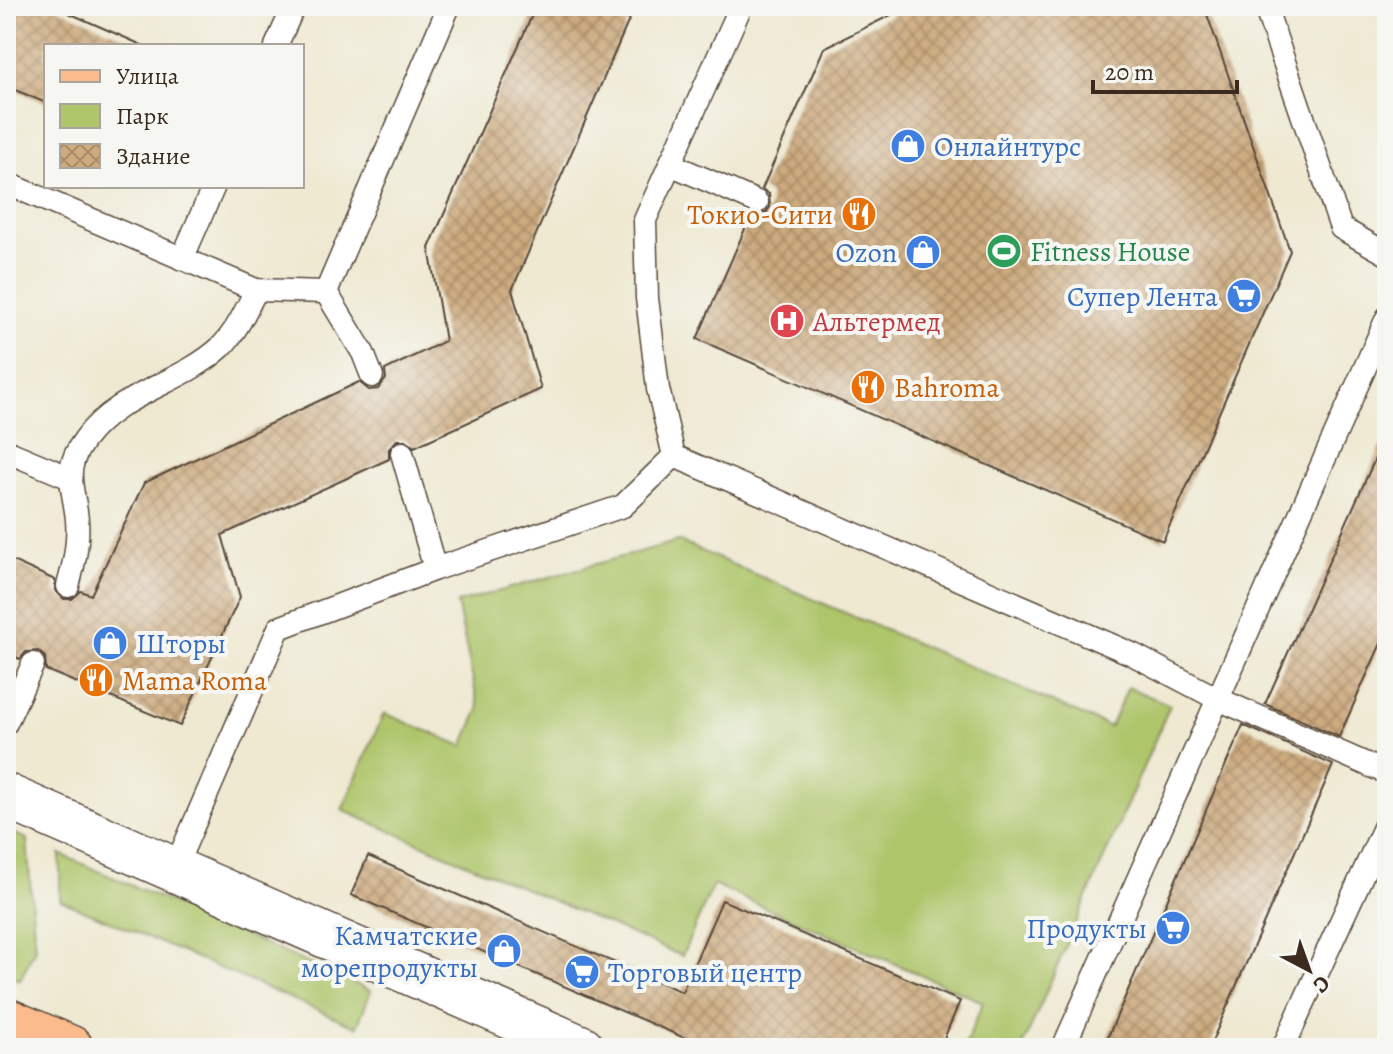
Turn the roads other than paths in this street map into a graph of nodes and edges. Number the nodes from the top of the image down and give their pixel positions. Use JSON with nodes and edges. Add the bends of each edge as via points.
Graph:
{"nodes":[{"id":1,"x":294,"y":6,"type":"edge"},
{"id":2,"x":449,"y":6,"type":"edge"},
{"id":3,"x":741,"y":6,"type":"edge"},
{"id":4,"x":1265,"y":6,"type":"edge"},
{"id":5,"x":277,"y":44,"type":"edge"},
{"id":6,"x":670,"y":164,"type":"junction"},
{"id":7,"x":6,"y":183,"type":"edge"},
{"id":8,"x":213,"y":188,"type":"edge"},
{"id":9,"x":757,"y":202,"type":"dead end"},
{"id":10,"x":1387,"y":254,"type":"edge"},
{"id":11,"x":182,"y":259,"type":"junction"},
{"id":12,"x":256,"y":290,"type":"junction"},
{"id":13,"x":326,"y":292,"type":"junction"},
{"id":14,"x":1387,"y":318,"type":"edge"},
{"id":15,"x":372,"y":376,"type":"dead end"},
{"id":16,"x":6,"y":451,"type":"edge"},
{"id":17,"x":402,"y":453,"type":"dead end"},
{"id":18,"x":674,"y":456,"type":"junction"},
{"id":19,"x":68,"y":477,"type":"junction"},
{"id":20,"x":435,"y":569,"type":"junction"},
{"id":21,"x":68,"y":586,"type":"dead end"},
{"id":22,"x":33,"y":664,"type":"dead end"},
{"id":23,"x":1218,"y":699,"type":"junction"},
{"id":24,"x":6,"y":723,"type":"edge"},
{"id":25,"x":1387,"y":773,"type":"edge"},
{"id":26,"x":6,"y":796,"type":"edge"},
{"id":27,"x":1387,"y":821,"type":"edge"},
{"id":28,"x":174,"y":870,"type":"junction"},
{"id":29,"x":6,"y":1020,"type":"edge"},
{"id":30,"x":71,"y":1048,"type":"edge"},
{"id":31,"x":582,"y":1048,"type":"edge"},
{"id":32,"x":1063,"y":1048,"type":"edge"},
{"id":33,"x":1283,"y":1048,"type":"edge"}],
"edges":[{"from":1,"to":5,"type":"lane"},
{"from":2,"to":13,"type":"lane"},
{"from":3,"to":6,"type":"lane"},
{"from":4,"to":10,"type":"lane","via":[[1341,228]]},
{"from":6,"to":9,"type":"lane"},
{"from":6,"to":18,"type":"lane","via":[[645,220],[658,389]]},
{"from":7,"to":11,"type":"lane"},
{"from":8,"to":11,"type":"lane"},
{"from":11,"to":12,"type":"lane"},
{"from":12,"to":13,"type":"lane"},
{"from":12,"to":19,"type":"lane","via":[[221,347],[114,410],[84,439]]},
{"from":13,"to":15,"type":"lane"},
{"from":14,"to":23,"type":"lane"},
{"from":16,"to":19,"type":"lane"},
{"from":17,"to":20,"type":"lane"},
{"from":18,"to":20,"type":"lane","via":[[623,506]]},
{"from":18,"to":23,"type":"lane","via":[[1132,654]]},
{"from":19,"to":21,"type":"lane","via":[[77,519]]},
{"from":20,"to":28,"type":"lane","via":[[279,628]]},
{"from":22,"to":24,"type":"lane"},
{"from":23,"to":25,"type":"lane"},
{"from":23,"to":32,"type":"lane"},
{"from":26,"to":28,"type":"street"},
{"from":27,"to":33,"type":"lane"},
{"from":28,"to":31,"type":"street"},
{"from":29,"to":30,"type":"main road"}]}
